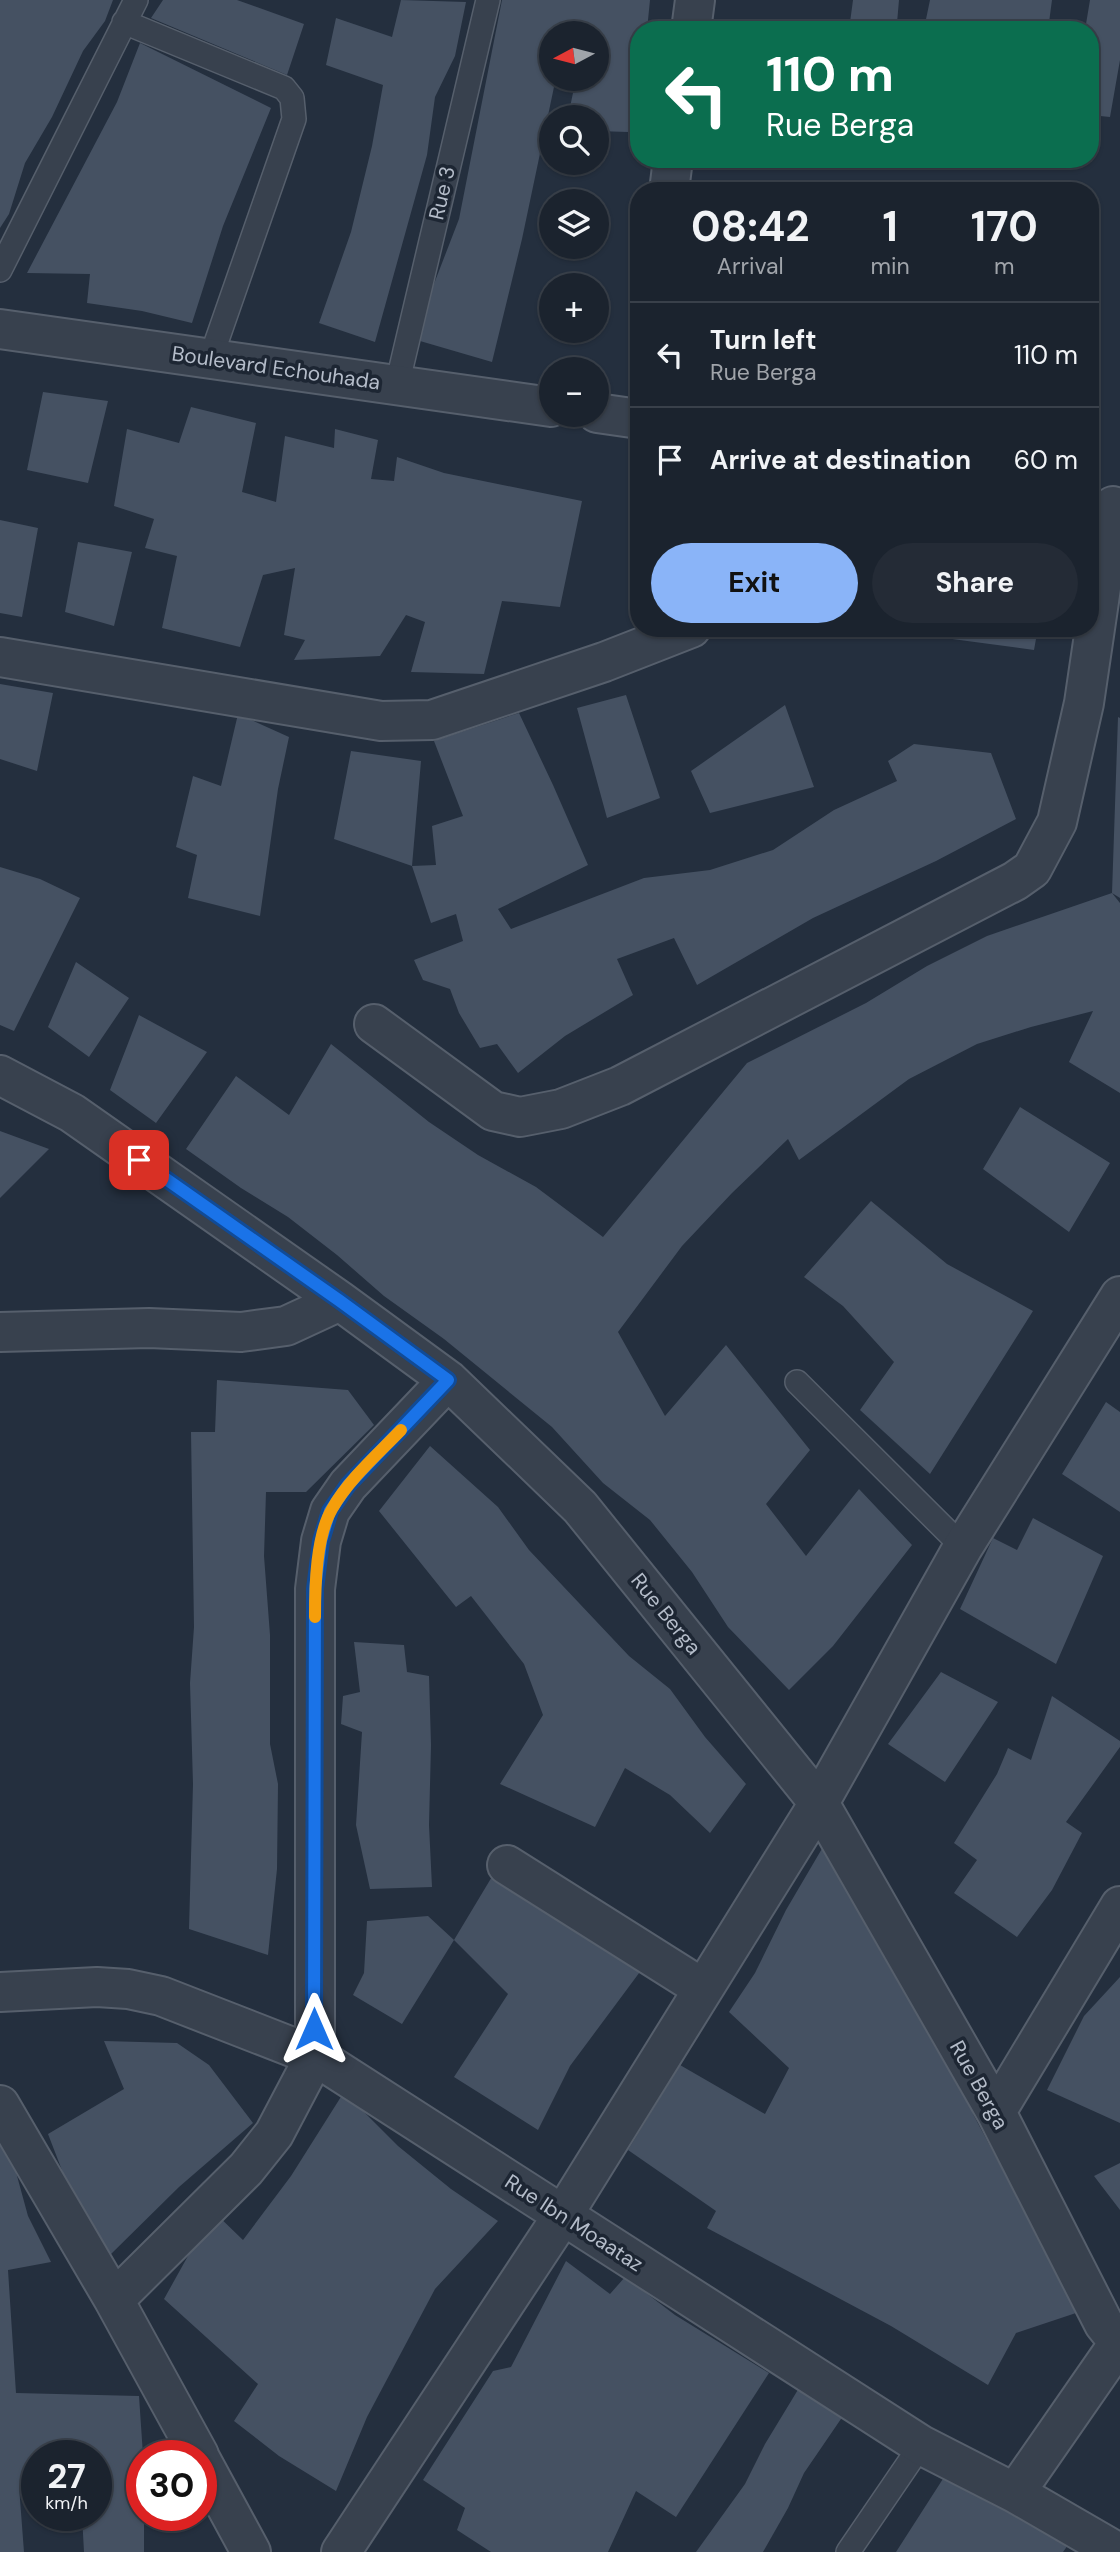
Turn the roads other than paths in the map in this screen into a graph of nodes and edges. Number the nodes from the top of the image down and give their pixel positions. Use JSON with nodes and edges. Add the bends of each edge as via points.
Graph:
{"nodes":[{"id":1,"x":135,"y":0,"type":"edge"},
{"id":2,"x":488,"y":0,"type":"edge"},
{"id":3,"x":695,"y":0,"type":"edge"},
{"id":4,"x":692,"y":21,"type":"edge"},
{"id":5,"x":124,"y":22,"type":"junction"},
{"id":6,"x":0,"y":270,"type":"edge"},
{"id":7,"x":0,"y":329,"type":"edge"},
{"id":8,"x":210,"y":360,"type":"junction"},
{"id":9,"x":397,"y":385,"type":"junction"},
{"id":10,"x":539,"y":405,"type":"edge"},
{"id":11,"x":609,"y":415,"type":"edge"},
{"id":12,"x":630,"y":418,"type":"edge"},
{"id":13,"x":1108,"y":505,"type":"edge"},
{"id":14,"x":1099,"y":576,"type":"edge"},
{"id":15,"x":668,"y":637,"type":"edge"},
{"id":16,"x":1091,"y":637,"type":"edge"},
{"id":17,"x":0,"y":657,"type":"edge"},
{"id":18,"x":374,"y":1024,"type":"dead end"},
{"id":19,"x":0,"y":1075,"type":"edge"},
{"id":20,"x":1120,"y":1296,"type":"edge"},
{"id":21,"x":340,"y":1301,"type":"junction"},
{"id":22,"x":0,"y":1332,"type":"edge"},
{"id":23,"x":448,"y":1380,"type":"junction"},
{"id":24,"x":797,"y":1382,"type":"dead end"},
{"id":25,"x":963,"y":1547,"type":"junction"},
{"id":26,"x":819,"y":1803,"type":"junction"},
{"id":27,"x":507,"y":1865,"type":"dead end"},
{"id":28,"x":1120,"y":1906,"type":"edge"},
{"id":29,"x":702,"y":1988,"type":"junction"},
{"id":30,"x":0,"y":1992,"type":"edge"},
{"id":31,"x":314,"y":2056,"type":"junction"},
{"id":32,"x":0,"y":2105,"type":"edge"},
{"id":33,"x":996,"y":2112,"type":"junction"},
{"id":34,"x":563,"y":2215,"type":"junction"},
{"id":35,"x":114,"y":2300,"type":"junction"},
{"id":36,"x":1119,"y":2344,"type":"edge"},
{"id":37,"x":191,"y":2440,"type":"edge"},
{"id":38,"x":921,"y":2445,"type":"junction"},
{"id":39,"x":217,"y":2489,"type":"edge"},
{"id":40,"x":1015,"y":2493,"type":"junction"},
{"id":41,"x":251,"y":2552,"type":"edge"},
{"id":42,"x":341,"y":2552,"type":"edge"},
{"id":43,"x":848,"y":2552,"type":"edge"},
{"id":44,"x":1117,"y":2552,"type":"edge"}],
"edges":[{"from":1,"to":5,"type":"lane"},
{"from":2,"to":9,"type":"lane","name":"Rue 3"},
{"from":3,"to":4,"type":"street"},
{"from":5,"to":6,"type":"lane"},
{"from":5,"to":8,"type":"lane","via":[[284,88],[295,109]]},
{"from":7,"to":8,"type":"street","name":"Boulevard Echouhada"},
{"from":8,"to":9,"type":"street","name":"Boulevard Echouhada"},
{"from":9,"to":10,"type":"street","name":"Boulevard Echouhada"},
{"from":11,"to":12,"type":"street"},
{"from":13,"to":14,"type":"street"},
{"from":15,"to":17,"type":"street","via":[[432,720],[381,721]]},
{"from":16,"to":18,"type":"street","via":[[1083,703],[1058,822],[1032,869],[1015,881],[620,1086],[561,1109],[520,1116],[493,1111]]},
{"from":19,"to":21,"type":"street","name":"Rue Berga","via":[[72,1113]]},
{"from":20,"to":25,"type":"street"},
{"from":21,"to":22,"type":"street","via":[[286,1326],[241,1332],[149,1328]]},
{"from":21,"to":23,"type":"street","name":"Rue Berga"},
{"from":23,"to":26,"type":"street","name":"Rue Berga","via":[[580,1507]]},
{"from":23,"to":31,"type":"street","via":[[348,1485],[330,1511],[321,1541],[315,1589]]},
{"from":24,"to":25,"type":"lane"},
{"from":25,"to":26,"type":"street"},
{"from":26,"to":29,"type":"street"},
{"from":26,"to":33,"type":"street","name":"Rue Berga"},
{"from":27,"to":29,"type":"street"},
{"from":28,"to":33,"type":"street"},
{"from":29,"to":34,"type":"street"},
{"from":30,"to":31,"type":"street","name":"Rue Ibn Moaataz","via":[[128,1989],[161,1996]]},
{"from":31,"to":34,"type":"street","name":"Rue Ibn Moaataz"},
{"from":31,"to":35,"type":"street","via":[[274,2134],[246,2169]]},
{"from":32,"to":35,"type":"street"},
{"from":33,"to":36,"type":"street","name":"Rue Berga","via":[[1091,2301]]},
{"from":34,"to":38,"type":"street","name":"Rue Ibn Moaataz"},
{"from":34,"to":42,"type":"street"},
{"from":35,"to":37,"type":"street"},
{"from":36,"to":40,"type":"street"},
{"from":38,"to":40,"type":"street","name":"Rue Ibn Moaataz"},
{"from":38,"to":43,"type":"lane"},
{"from":39,"to":41,"type":"street"},
{"from":40,"to":44,"type":"street","name":"Rue Ibn Moaataz"}]}
